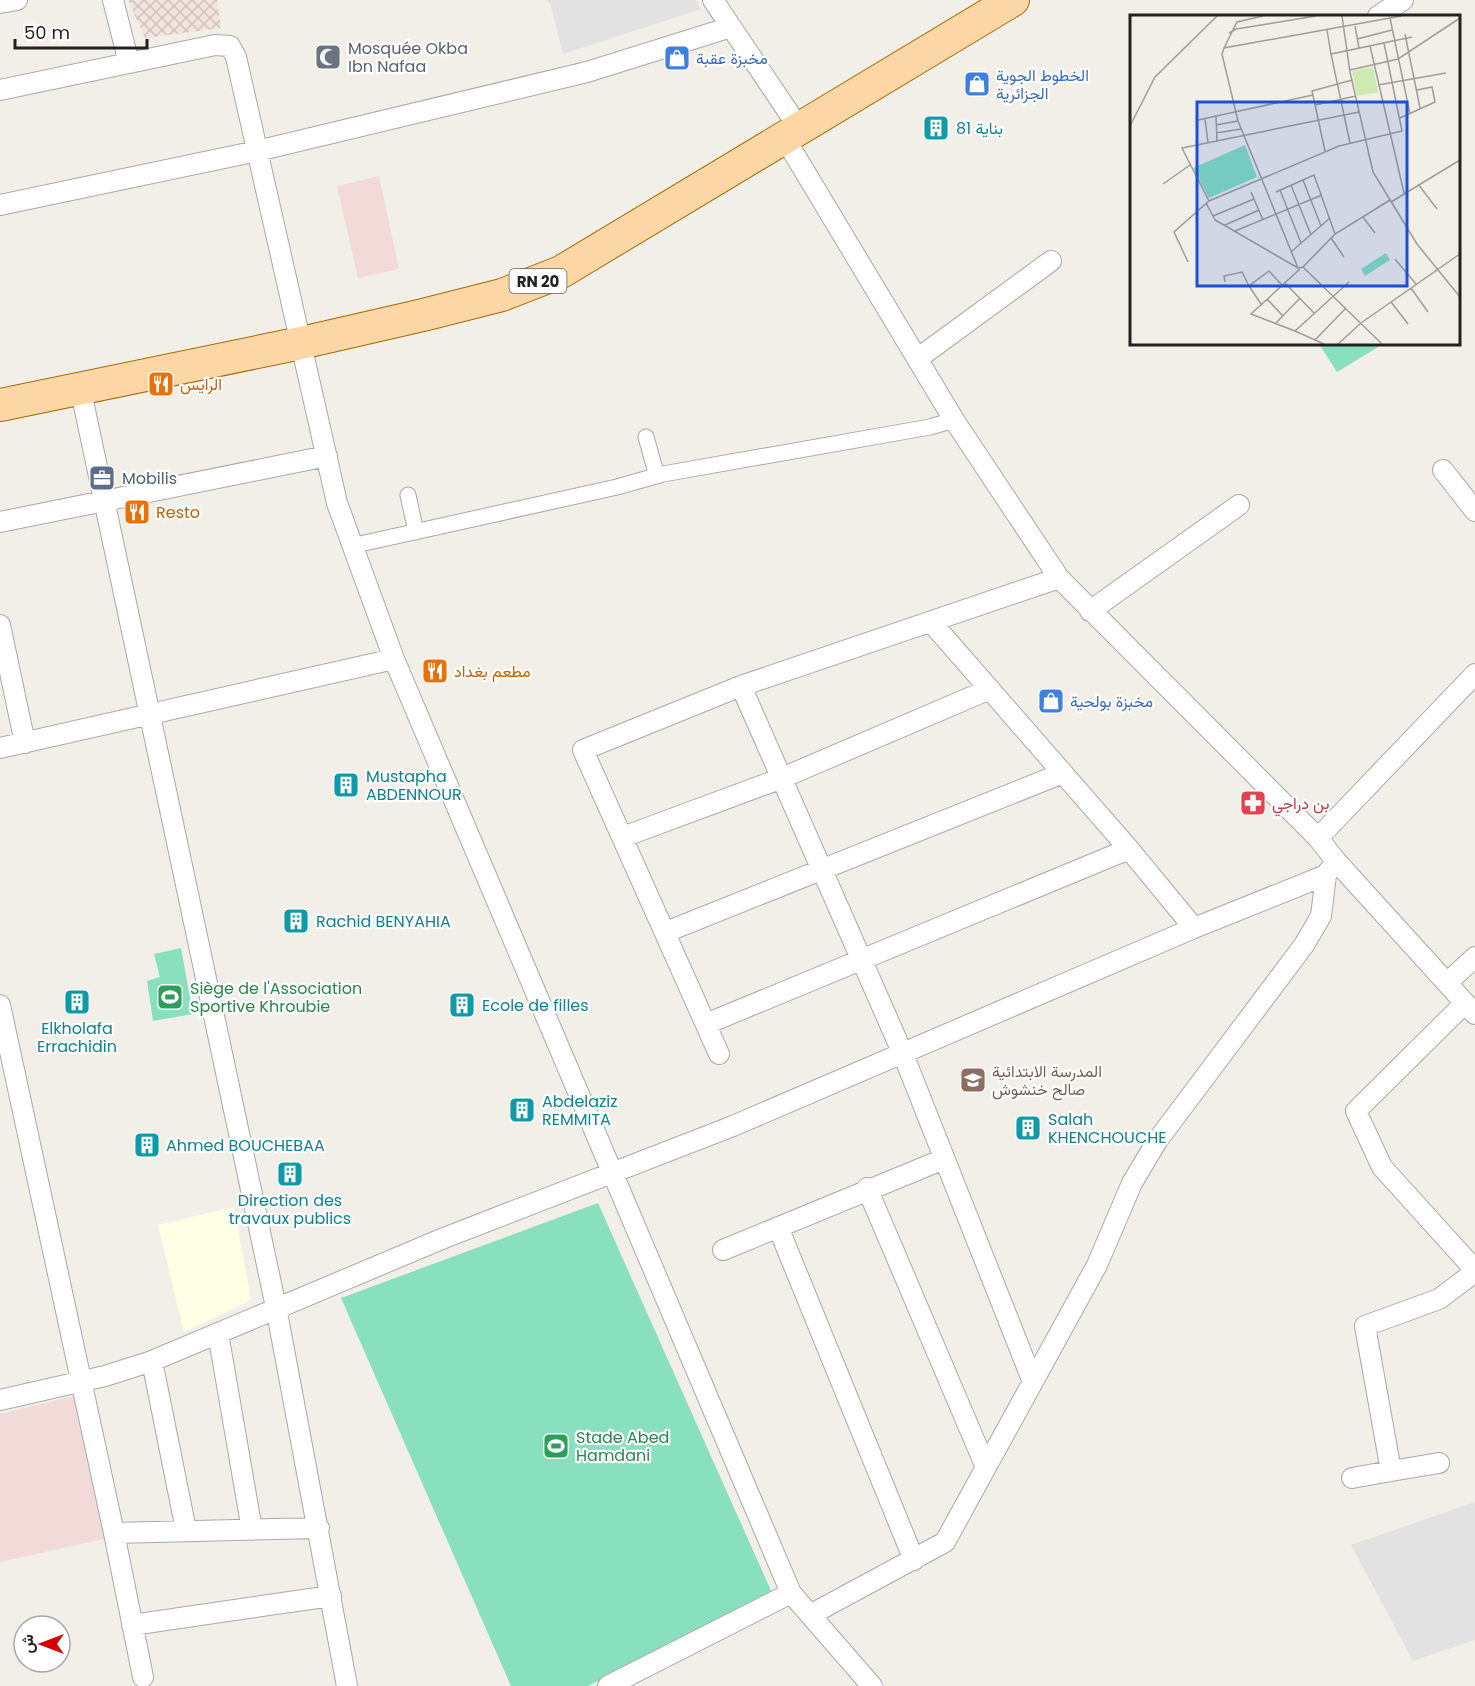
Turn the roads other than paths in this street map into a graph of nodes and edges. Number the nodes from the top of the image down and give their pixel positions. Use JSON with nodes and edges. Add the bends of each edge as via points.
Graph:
{"nodes":[{"id":1,"x":17,"y":0,"type":"edge"},
{"id":2,"x":113,"y":0,"type":"edge"},
{"id":3,"x":712,"y":0,"type":"edge"},
{"id":4,"x":1013,"y":0,"type":"edge"},
{"id":5,"x":1403,"y":0,"type":"edge"},
{"id":6,"x":0,"y":3,"type":"edge"},
{"id":7,"x":1380,"y":15,"type":"edge"},
{"id":8,"x":730,"y":27,"type":"junction"},
{"id":9,"x":129,"y":63,"type":"junction"},
{"id":10,"x":0,"y":90,"type":"edge"},
{"id":11,"x":791,"y":132,"type":"junction"},
{"id":12,"x":257,"y":151,"type":"junction"},
{"id":13,"x":0,"y":205,"type":"edge"},
{"id":14,"x":1051,"y":261,"type":"dead end"},
{"id":15,"x":301,"y":343,"type":"junction"},
{"id":16,"x":917,"y":359,"type":"junction"},
{"id":17,"x":80,"y":387,"type":"junction"},
{"id":18,"x":0,"y":405,"type":"edge"},
{"id":19,"x":954,"y":420,"type":"junction"},
{"id":20,"x":646,"y":437,"type":"dead end"},
{"id":21,"x":327,"y":456,"type":"junction"},
{"id":22,"x":1443,"y":470,"type":"dead end"},
{"id":23,"x":657,"y":476,"type":"junction"},
{"id":24,"x":408,"y":495,"type":"dead end"},
{"id":25,"x":103,"y":501,"type":"junction"},
{"id":26,"x":1239,"y":506,"type":"dead end"},
{"id":27,"x":1475,"y":512,"type":"edge"},
{"id":28,"x":0,"y":522,"type":"edge"},
{"id":29,"x":416,"y":532,"type":"junction"},
{"id":30,"x":351,"y":546,"type":"junction"},
{"id":31,"x":1059,"y":578,"type":"junction"},
{"id":32,"x":1090,"y":611,"type":"junction"},
{"id":33,"x":932,"y":622,"type":"junction"},
{"id":34,"x":0,"y":625,"type":"edge"},
{"id":35,"x":394,"y":659,"type":"junction"},
{"id":36,"x":1475,"y":674,"type":"edge"},
{"id":37,"x":741,"y":686,"type":"junction"},
{"id":38,"x":990,"y":689,"type":"junction"},
{"id":39,"x":149,"y":715,"type":"junction"},
{"id":40,"x":25,"y":743,"type":"junction"},
{"id":41,"x":0,"y":748,"type":"edge"},
{"id":42,"x":1063,"y":772,"type":"junction"},
{"id":43,"x":782,"y":778,"type":"junction"},
{"id":44,"x":623,"y":837,"type":"junction"},
{"id":45,"x":1318,"y":838,"type":"junction"},
{"id":46,"x":1129,"y":849,"type":"junction"},
{"id":47,"x":1331,"y":868,"type":"junction"},
{"id":48,"x":822,"y":871,"type":"junction"},
{"id":49,"x":1194,"y":928,"type":"junction"},
{"id":50,"x":666,"y":932,"type":"junction"},
{"id":51,"x":1475,"y":957,"type":"edge"},
{"id":52,"x":862,"y":960,"type":"junction"},
{"id":53,"x":1448,"y":983,"type":"junction"},
{"id":54,"x":0,"y":1005,"type":"edge"},
{"id":55,"x":1470,"y":1008,"type":"edge"},
{"id":56,"x":706,"y":1024,"type":"junction"},
{"id":57,"x":719,"y":1054,"type":"dead end"},
{"id":58,"x":903,"y":1054,"type":"junction"},
{"id":59,"x":944,"y":1159,"type":"junction"},
{"id":60,"x":613,"y":1172,"type":"junction"},
{"id":61,"x":867,"y":1188,"type":"junction"},
{"id":62,"x":778,"y":1227,"type":"junction"},
{"id":63,"x":723,"y":1250,"type":"dead end"},
{"id":64,"x":1475,"y":1271,"type":"edge"},
{"id":65,"x":276,"y":1307,"type":"junction"},
{"id":66,"x":218,"y":1333,"type":"junction"},
{"id":67,"x":152,"y":1361,"type":"junction"},
{"id":68,"x":81,"y":1381,"type":"junction"},
{"id":69,"x":1033,"y":1382,"type":"junction"},
{"id":70,"x":0,"y":1400,"type":"edge"},
{"id":71,"x":1439,"y":1463,"type":"dead end"},
{"id":72,"x":986,"y":1465,"type":"junction"},
{"id":73,"x":1390,"y":1471,"type":"junction"},
{"id":74,"x":1352,"y":1478,"type":"dead end"},
{"id":75,"x":319,"y":1528,"type":"junction"},
{"id":76,"x":186,"y":1530,"type":"junction"},
{"id":77,"x":252,"y":1530,"type":"junction"},
{"id":78,"x":114,"y":1533,"type":"junction"},
{"id":79,"x":914,"y":1560,"type":"junction"},
{"id":80,"x":791,"y":1593,"type":"junction"},
{"id":81,"x":331,"y":1596,"type":"junction"},
{"id":82,"x":810,"y":1615,"type":"junction"},
{"id":83,"x":132,"y":1625,"type":"junction"},
{"id":84,"x":143,"y":1677,"type":"dead end"},
{"id":85,"x":347,"y":1686,"type":"edge"},
{"id":86,"x":608,"y":1686,"type":"edge"},
{"id":87,"x":872,"y":1686,"type":"edge"}],
"edges":[{"from":1,"to":6,"type":"street"},
{"from":2,"to":9,"type":"street"},
{"from":3,"to":8,"type":"street"},
{"from":4,"to":11,"type":"main road","number":"RN 20"},
{"from":5,"to":7,"type":"street"},
{"from":8,"to":11,"type":"street"},
{"from":8,"to":12,"type":"street","via":[[587,72]]},
{"from":9,"to":10,"type":"street"},
{"from":9,"to":12,"type":"street","via":[[215,45],[230,46],[236,57]]},
{"from":11,"to":15,"type":"main road","number":"RN 20","via":[[561,272],[502,295]]},
{"from":11,"to":16,"type":"street"},
{"from":12,"to":13,"type":"street"},
{"from":12,"to":15,"type":"street"},
{"from":14,"to":16,"type":"street"},
{"from":15,"to":17,"type":"main road","number":"RN 20"},
{"from":15,"to":21,"type":"street"},
{"from":16,"to":19,"type":"street"},
{"from":17,"to":18,"type":"main road","number":"RN 20"},
{"from":17,"to":25,"type":"street"},
{"from":19,"to":23,"type":"street"},
{"from":19,"to":31,"type":"street"},
{"from":20,"to":23,"type":"street"},
{"from":21,"to":25,"type":"street"},
{"from":21,"to":30,"type":"street"},
{"from":22,"to":27,"type":"street"},
{"from":23,"to":29,"type":"street"},
{"from":24,"to":29,"type":"street"},
{"from":25,"to":28,"type":"street"},
{"from":25,"to":39,"type":"street"},
{"from":26,"to":32,"type":"street"},
{"from":29,"to":30,"type":"street"},
{"from":30,"to":35,"type":"street"},
{"from":31,"to":32,"type":"street"},
{"from":31,"to":33,"type":"street"},
{"from":32,"to":45,"type":"street"},
{"from":33,"to":37,"type":"street"},
{"from":33,"to":38,"type":"street"},
{"from":34,"to":40,"type":"street"},
{"from":35,"to":39,"type":"street"},
{"from":35,"to":60,"type":"street"},
{"from":36,"to":45,"type":"street"},
{"from":37,"to":43,"type":"street"},
{"from":37,"to":44,"type":"street","via":[[583,750]]},
{"from":38,"to":42,"type":"street"},
{"from":38,"to":43,"type":"street"},
{"from":39,"to":40,"type":"street"},
{"from":39,"to":65,"type":"street"},
{"from":40,"to":41,"type":"street"},
{"from":42,"to":46,"type":"street"},
{"from":42,"to":48,"type":"street"},
{"from":43,"to":44,"type":"street"},
{"from":43,"to":48,"type":"street"},
{"from":44,"to":50,"type":"street"},
{"from":45,"to":47,"type":"street"},
{"from":46,"to":49,"type":"street"},
{"from":46,"to":52,"type":"street"},
{"from":47,"to":49,"type":"street"},
{"from":47,"to":53,"type":"street"},
{"from":47,"to":69,"type":"street","via":[[1321,916],[1157,1141],[1132,1183],[1097,1264]]},
{"from":48,"to":50,"type":"street"},
{"from":48,"to":52,"type":"street"},
{"from":49,"to":58,"type":"street"},
{"from":50,"to":56,"type":"street"},
{"from":51,"to":53,"type":"street"},
{"from":52,"to":56,"type":"street"},
{"from":52,"to":58,"type":"street"},
{"from":53,"to":55,"type":"street"},
{"from":54,"to":68,"type":"street"},
{"from":55,"to":64,"type":"street","via":[[1356,1111],[1382,1167]]},
{"from":56,"to":57,"type":"street"},
{"from":58,"to":59,"type":"street"},
{"from":58,"to":60,"type":"street"},
{"from":59,"to":61,"type":"street"},
{"from":59,"to":69,"type":"street"},
{"from":60,"to":65,"type":"street"},
{"from":60,"to":80,"type":"street"},
{"from":61,"to":62,"type":"street"},
{"from":61,"to":72,"type":"street"},
{"from":62,"to":63,"type":"street"},
{"from":62,"to":79,"type":"street"},
{"from":64,"to":73,"type":"street","via":[[1439,1299],[1365,1326]]},
{"from":65,"to":66,"type":"street"},
{"from":65,"to":75,"type":"street"},
{"from":66,"to":67,"type":"street"},
{"from":66,"to":77,"type":"street"},
{"from":67,"to":68,"type":"street"},
{"from":67,"to":76,"type":"street"},
{"from":68,"to":70,"type":"street"},
{"from":68,"to":78,"type":"street"},
{"from":69,"to":72,"type":"street"},
{"from":71,"to":73,"type":"street"},
{"from":72,"to":79,"type":"street","via":[[945,1542]]},
{"from":73,"to":74,"type":"street"},
{"from":75,"to":77,"type":"street"},
{"from":75,"to":81,"type":"street"},
{"from":76,"to":77,"type":"street"},
{"from":76,"to":78,"type":"street"},
{"from":78,"to":83,"type":"street"},
{"from":79,"to":82,"type":"street"},
{"from":80,"to":82,"type":"street"},
{"from":80,"to":86,"type":"street"},
{"from":81,"to":83,"type":"street"},
{"from":81,"to":85,"type":"street"},
{"from":82,"to":87,"type":"street"},
{"from":83,"to":84,"type":"street"}]}
